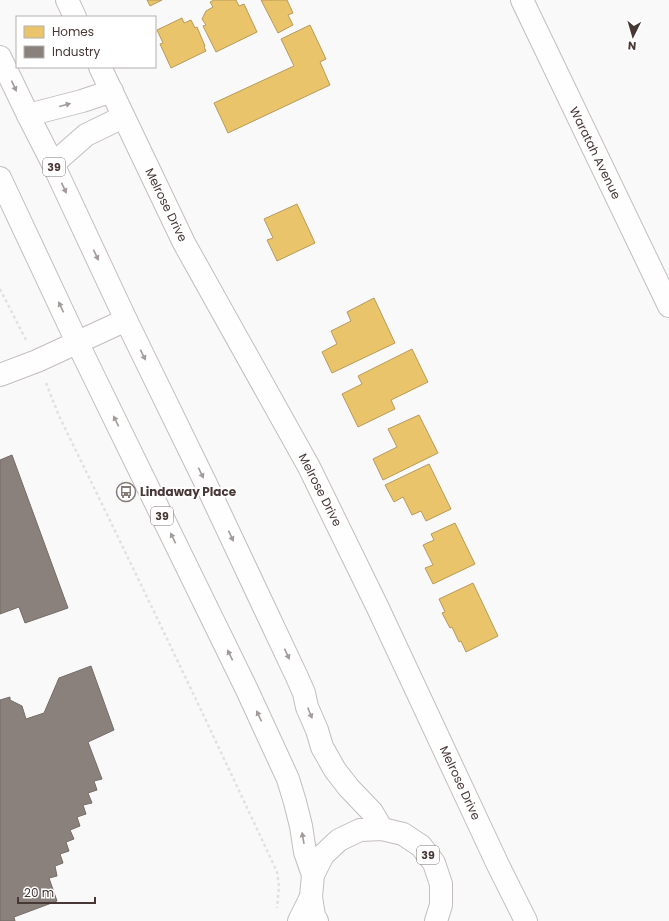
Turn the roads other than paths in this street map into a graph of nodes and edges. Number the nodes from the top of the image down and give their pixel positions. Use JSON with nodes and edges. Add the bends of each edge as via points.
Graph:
{"nodes":[{"id":1,"x":67,"y":0,"type":"edge"},
{"id":2,"x":522,"y":0,"type":"edge"},
{"id":3,"x":75,"y":16,"type":"edge"},
{"id":4,"x":0,"y":57,"type":"edge"},
{"id":5,"x":100,"y":68,"type":"edge"},
{"id":6,"x":112,"y":91,"type":"junction"},
{"id":7,"x":28,"y":116,"type":"junction"},
{"id":8,"x":124,"y":117,"type":"junction"},
{"id":9,"x":53,"y":164,"type":"junction"},
{"id":10,"x":0,"y":178,"type":"edge"},
{"id":11,"x":669,"y":306,"type":"edge"},
{"id":12,"x":126,"y":320,"type":"junction"},
{"id":13,"x":77,"y":342,"type":"junction"},
{"id":14,"x":0,"y":375,"type":"edge"},
{"id":15,"x":382,"y":829,"type":"junction"},
{"id":16,"x":313,"y":875,"type":"junction"},
{"id":17,"x":311,"y":897,"type":"junction"},
{"id":18,"x":440,"y":916,"type":"edge"},
{"id":19,"x":299,"y":921,"type":"edge"},
{"id":20,"x":317,"y":921,"type":"edge"},
{"id":21,"x":526,"y":921,"type":"edge"}],
"edges":[{"from":1,"to":3,"type":"main road"},
{"from":2,"to":11,"type":"main road","name":"Waratah Avenue"},
{"from":4,"to":7,"type":"main road","number":"39","one_way":true},
{"from":5,"to":6,"type":"main road","name":"Melrose Drive"},
{"from":7,"to":6,"type":"main road","one_way":true},
{"from":6,"to":8,"type":"main road","name":"Melrose Drive"},
{"from":7,"to":9,"type":"main road","number":"39"},
{"from":8,"to":9,"type":"main road","via":[[86,135]]},
{"from":8,"to":21,"type":"main road","name":"Melrose Drive","via":[[184,243],[309,467],[378,606]]},
{"from":9,"to":12,"type":"main road","number":"39","one_way":true},
{"from":13,"to":10,"type":"main road","number":"39","one_way":true},
{"from":12,"to":13,"type":"main road"},
{"from":12,"to":15,"type":"main road","number":"39","one_way":true,"via":[[297,677],[322,747],[335,770],[372,812]]},
{"from":13,"to":14,"type":"main road"},
{"from":16,"to":13,"type":"main road","number":"39","one_way":true,"via":[[288,779]]},
{"from":15,"to":16,"type":"main road","number":"39","via":[[360,830],[339,840],[323,855]]},
{"from":15,"to":18,"type":"main road","number":"39","via":[[403,834],[421,846],[434,863],[441,884]]},
{"from":16,"to":17,"type":"main road","number":"39"},
{"from":17,"to":19,"type":"main road"},
{"from":17,"to":20,"type":"main road","number":"39"}]}
